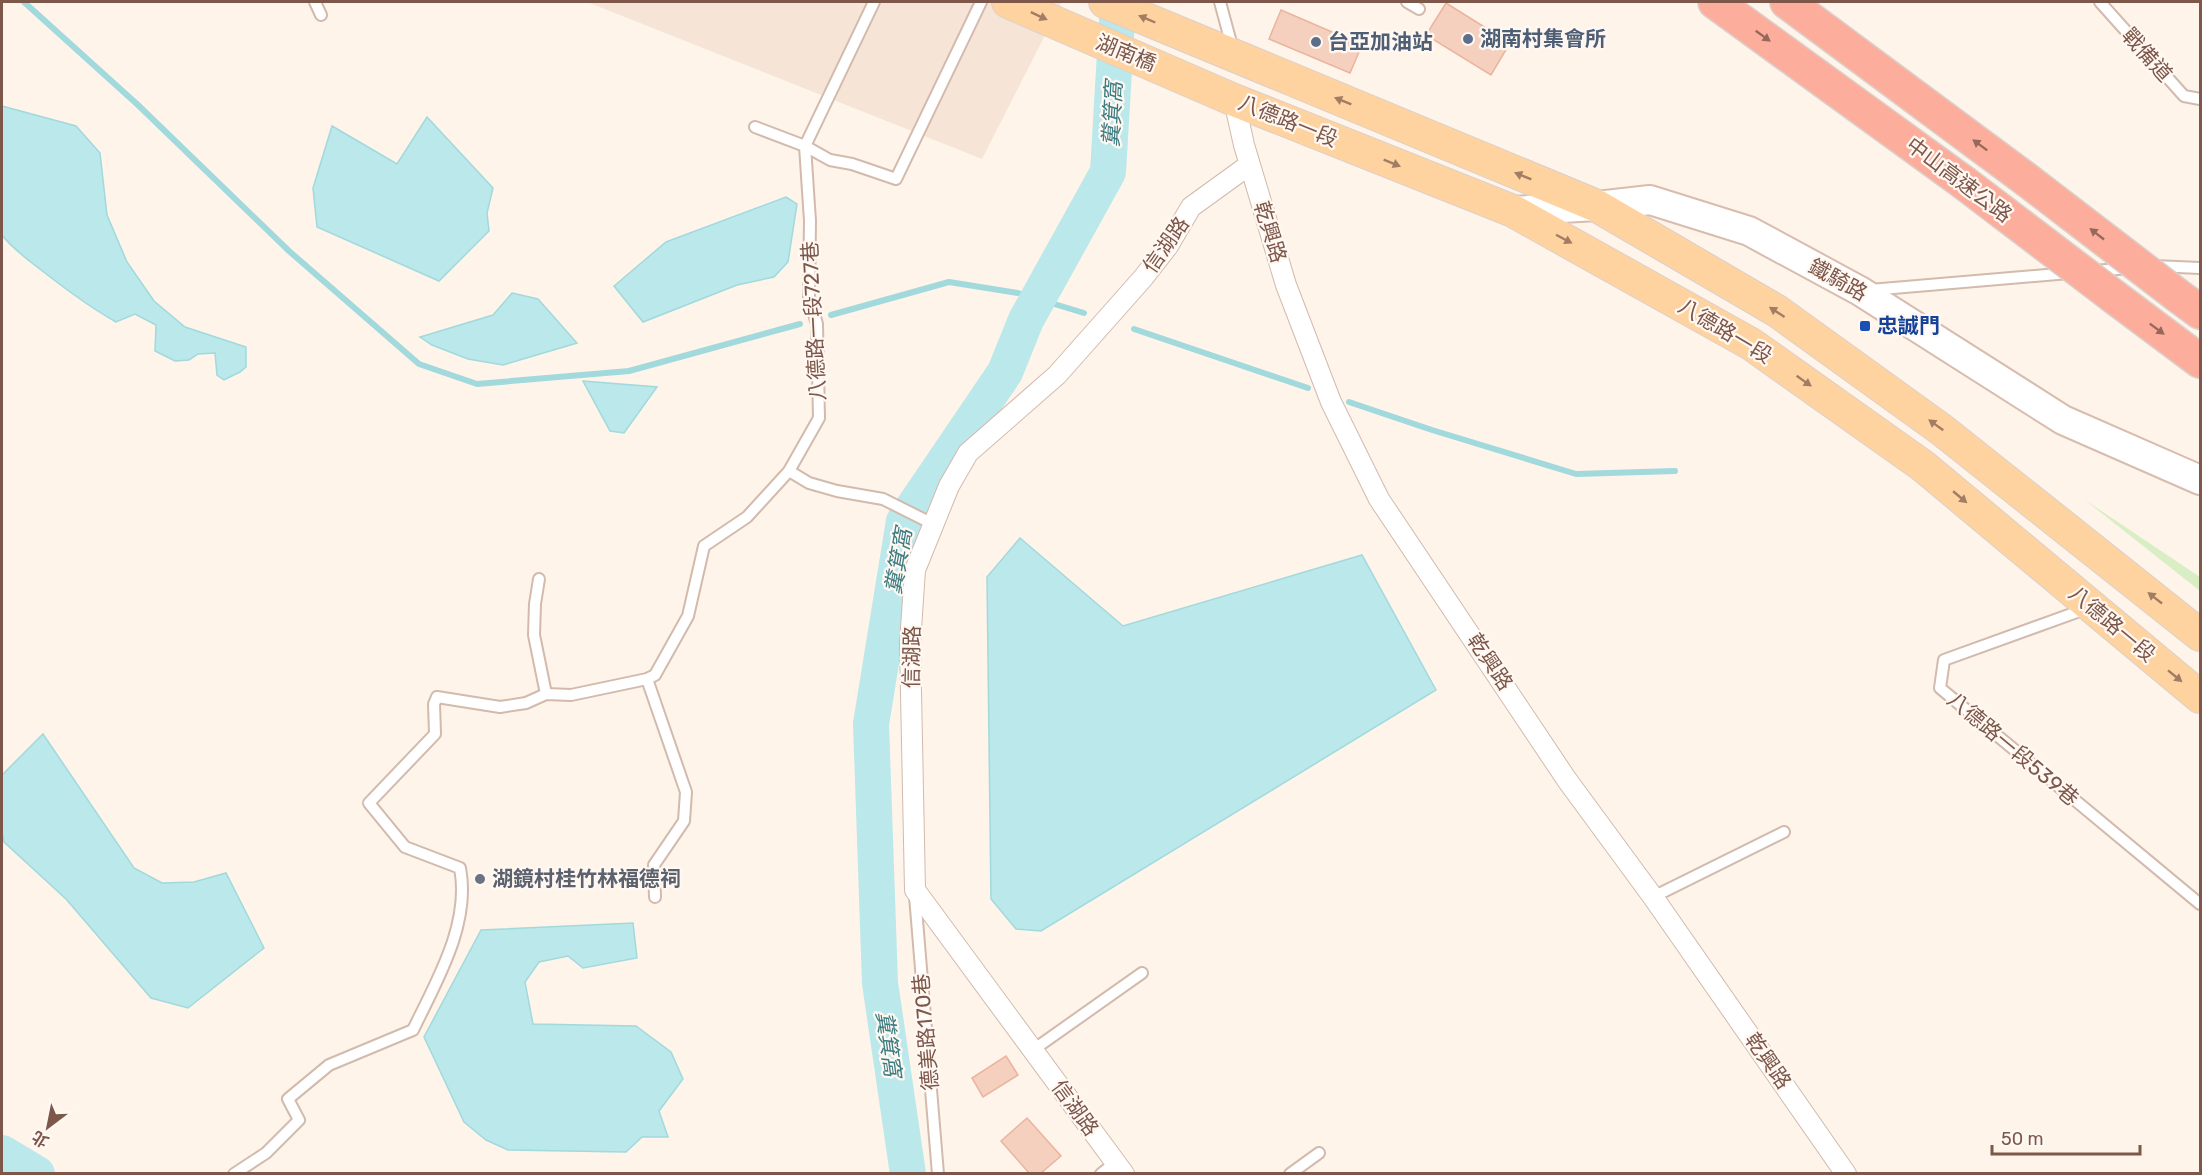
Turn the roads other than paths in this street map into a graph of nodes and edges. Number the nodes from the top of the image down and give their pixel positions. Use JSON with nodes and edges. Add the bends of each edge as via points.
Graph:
{"nodes":[{"id":1,"x":315,"y":2,"type":"edge"},
{"id":2,"x":874,"y":2,"type":"edge"},
{"id":3,"x":981,"y":2,"type":"edge"},
{"id":4,"x":1008,"y":2,"type":"edge"},
{"id":5,"x":1105,"y":2,"type":"edge"},
{"id":6,"x":1220,"y":2,"type":"edge"},
{"id":7,"x":1407,"y":2,"type":"edge"},
{"id":8,"x":1715,"y":2,"type":"edge"},
{"id":9,"x":1787,"y":2,"type":"edge"},
{"id":10,"x":2100,"y":2,"type":"edge"},
{"id":11,"x":1419,"y":9,"type":"dead end"},
{"id":12,"x":321,"y":15,"type":"dead end"},
{"id":13,"x":1188,"y":37,"type":"joint"},
{"id":14,"x":1234,"y":56,"type":"junction"},
{"id":15,"x":1183,"y":76,"type":"joint"},
{"id":16,"x":2200,"y":99,"type":"edge"},
{"id":17,"x":1234,"y":100,"type":"junction"},
{"id":18,"x":755,"y":127,"type":"dead end"},
{"id":19,"x":805,"y":146,"type":"junction"},
{"id":20,"x":1250,"y":165,"type":"junction"},
{"id":21,"x":1597,"y":206,"type":"junction"},
{"id":22,"x":1513,"y":211,"type":"junction"},
{"id":23,"x":2200,"y":268,"type":"edge"},
{"id":24,"x":1860,"y":291,"type":"junction"},
{"id":25,"x":2189,"y":303,"type":"edge"},
{"id":26,"x":2200,"y":362,"type":"edge"},
{"id":27,"x":789,"y":471,"type":"junction"},
{"id":28,"x":2200,"y":480,"type":"edge"},
{"id":29,"x":925,"y":520,"type":"junction"},
{"id":30,"x":540,"y":579,"type":"dead end"},
{"id":31,"x":2091,"y":607,"type":"junction"},
{"id":32,"x":2200,"y":635,"type":"edge"},
{"id":33,"x":647,"y":679,"type":"junction"},
{"id":34,"x":546,"y":694,"type":"junction"},
{"id":35,"x":2200,"y":697,"type":"edge"},
{"id":36,"x":1784,"y":832,"type":"dead end"},
{"id":37,"x":915,"y":890,"type":"junction"},
{"id":38,"x":655,"y":897,"type":"dead end"},
{"id":39,"x":1653,"y":897,"type":"junction"},
{"id":40,"x":2200,"y":904,"type":"edge"},
{"id":41,"x":1142,"y":974,"type":"dead end"},
{"id":42,"x":1033,"y":1050,"type":"junction"},
{"id":43,"x":1319,"y":1153,"type":"dead end"},
{"id":44,"x":1113,"y":1170,"type":"edge"},
{"id":45,"x":234,"y":1173,"type":"edge"},
{"id":46,"x":938,"y":1173,"type":"edge"},
{"id":47,"x":1290,"y":1173,"type":"edge"},
{"id":48,"x":1846,"y":1173,"type":"edge"}],
"edges":[{"from":1,"to":12,"type":"lane"},
{"from":2,"to":19,"type":"lane","name":"八德路一段727巷"},
{"from":3,"to":19,"type":"lane","via":[[896,179],[830,160]]},
{"from":4,"to":15,"type":"main road","name":"湖南橋","one_way":true},
{"from":13,"to":5,"type":"main road","name":"湖南橋","one_way":true},
{"from":6,"to":14,"type":"lane"},
{"from":7,"to":11,"type":"lane"},
{"from":8,"to":26,"type":"highway","name":"中山高速公路","one_way":true,"bridge":true,"via":[[1963,182]]},
{"from":25,"to":9,"type":"highway","name":"中山高速公路","one_way":true,"bridge":true},
{"from":10,"to":16,"type":"lane","name":"戰備道","via":[[2184,96]]},
{"from":13,"to":14,"type":"main road","name":"八德路一段"},
{"from":21,"to":14,"type":"main road","name":"八德路一段","one_way":true},
{"from":15,"to":17,"type":"main road","name":"八德路一段"},
{"from":17,"to":20,"type":"street","name":"乾興路"},
{"from":17,"to":22,"type":"main road","name":"八德路一段","one_way":true},
{"from":18,"to":19,"type":"lane"},
{"from":19,"to":27,"type":"lane","name":"八德路一段727巷","via":[[810,221],[809,297],[817,324],[819,418]]},
{"from":20,"to":29,"type":"street","name":"信湖路","via":[[1191,207],[1149,270],[1057,375],[969,453]]},
{"from":20,"to":39,"type":"street","name":"乾興路","via":[[1286,285],[1331,402],[1379,499],[1567,780]]},
{"from":21,"to":22,"type":"main road","name":"鐵騎路"},
{"from":21,"to":24,"type":"main road","name":"鐵騎路","via":[[1650,200],[1749,231]]},
{"from":32,"to":21,"type":"main road","name":"八德路一段","one_way":true,"via":[[1942,430],[1787,318]]},
{"from":22,"to":31,"type":"main road","name":"八德路一段","one_way":true,"via":[[1751,344],[1923,466]]},
{"from":23,"to":24,"type":"lane","via":[[2161,266]]},
{"from":24,"to":28,"type":"main road","name":"鐵騎路","via":[[2063,420]]},
{"from":27,"to":29,"type":"lane","via":[[808,483],[883,499]]},
{"from":27,"to":33,"type":"lane","name":"八德路一段727巷","via":[[747,518],[704,546],[688,616],[655,675]]},
{"from":29,"to":37,"type":"street","name":"信湖路","via":[[915,570],[910,643]]},
{"from":30,"to":34,"type":"lane","via":[[534,635]]},
{"from":31,"to":35,"type":"main road","name":"八德路一段","one_way":true},
{"from":31,"to":40,"type":"lane","name":"八德路一段539巷","via":[[1944,660],[1940,688]]},
{"from":33,"to":34,"type":"lane","via":[[571,695]]},
{"from":33,"to":38,"type":"lane","via":[[686,792],[684,821],[654,865]]},
{"from":34,"to":45,"type":"lane","via":[[526,703],[500,707],[437,697],[435,734],[369,803],[405,847],[460,868],[458,926],[437,979],[413,1030],[329,1065],[288,1099],[299,1120],[266,1153]]},
{"from":36,"to":39,"type":"lane"},
{"from":37,"to":42,"type":"street","name":"信湖路"},
{"from":37,"to":46,"type":"lane","name":"德美路170巷"},
{"from":39,"to":48,"type":"street","name":"乾興路"},
{"from":41,"to":42,"type":"lane"},
{"from":42,"to":44,"type":"street","name":"信湖路"},
{"from":43,"to":47,"type":"lane"}]}
